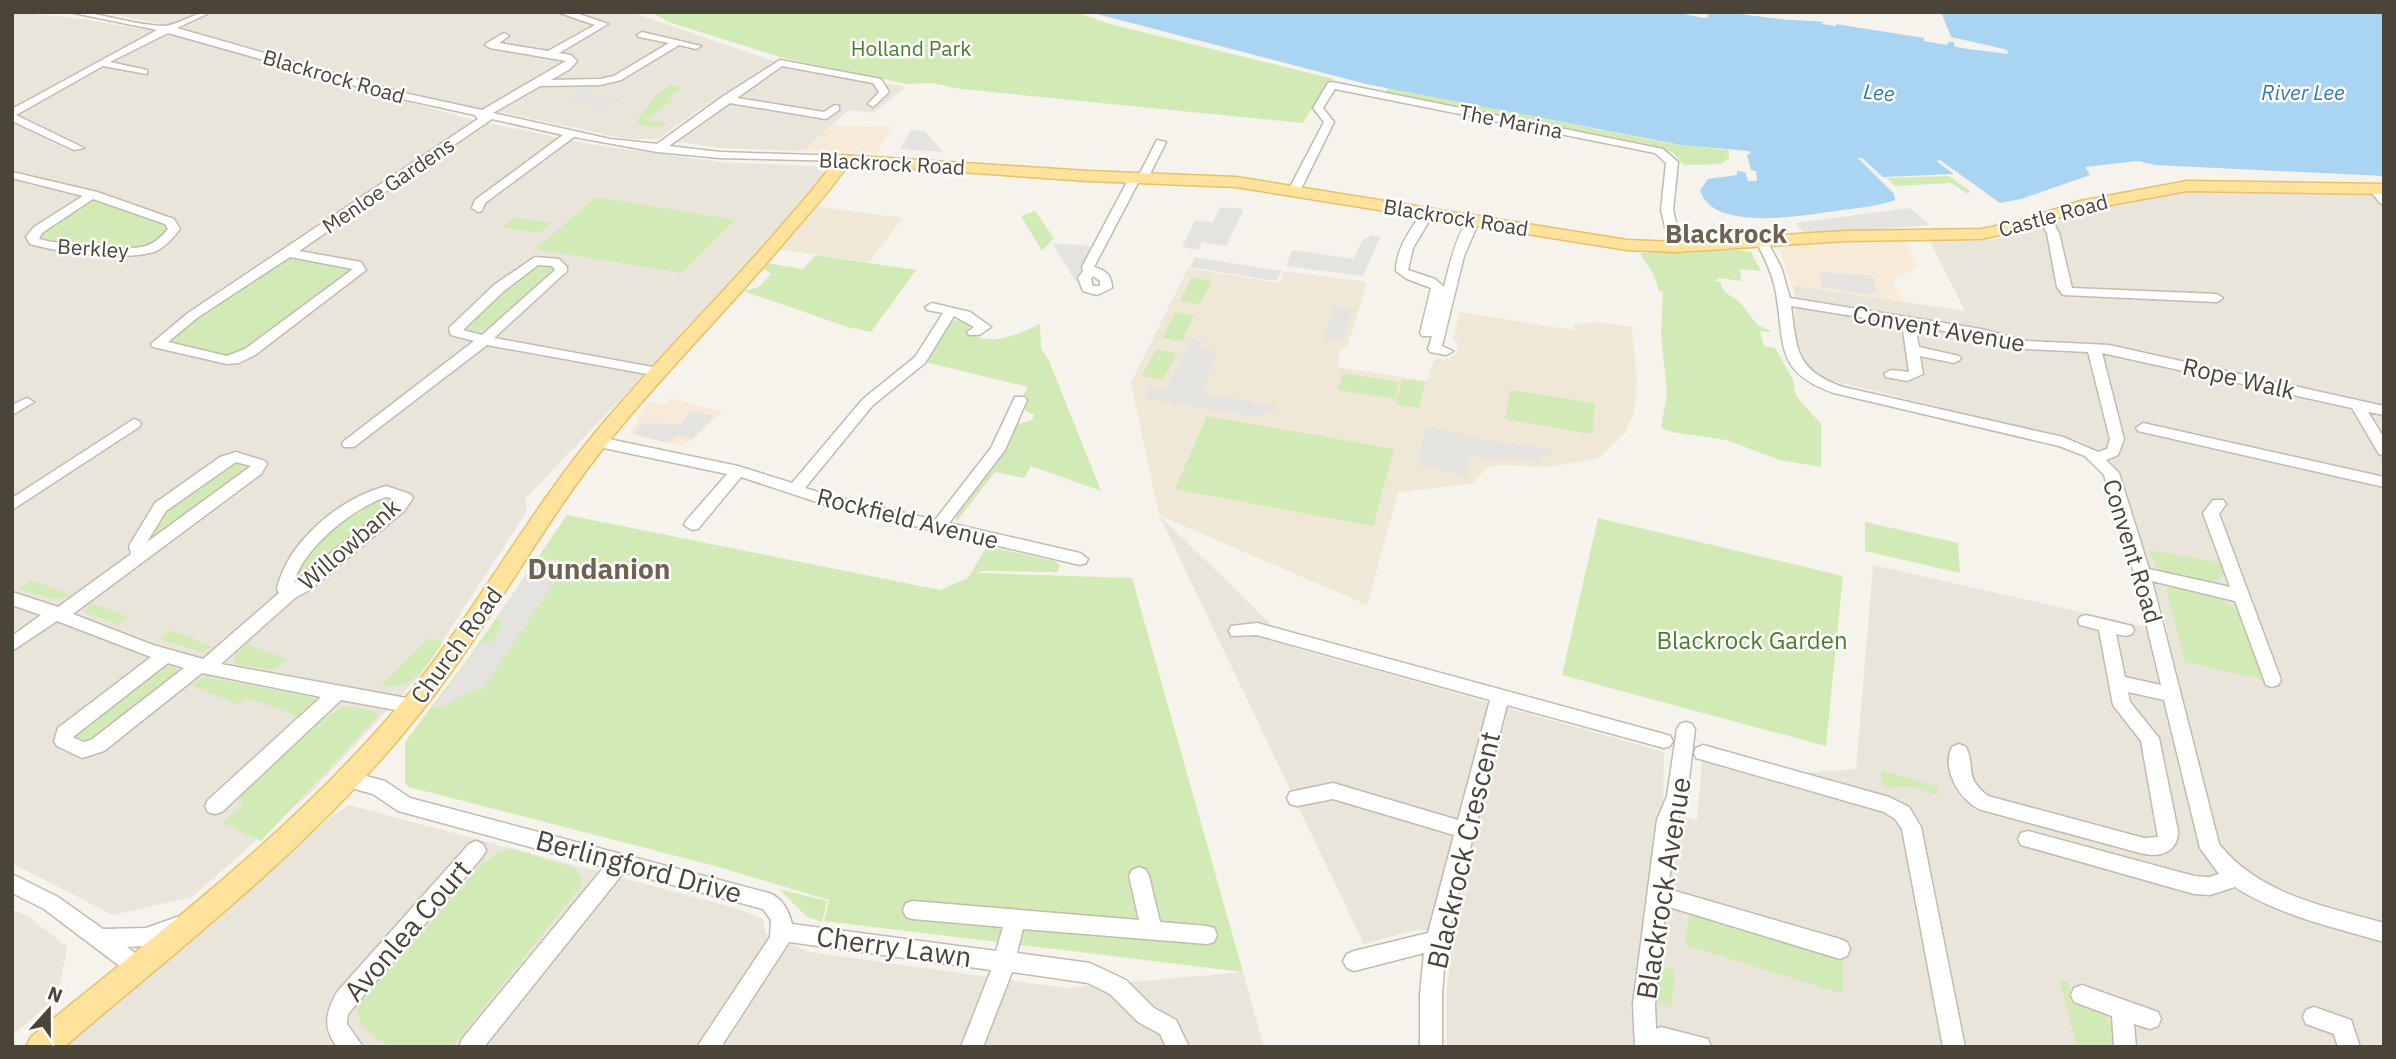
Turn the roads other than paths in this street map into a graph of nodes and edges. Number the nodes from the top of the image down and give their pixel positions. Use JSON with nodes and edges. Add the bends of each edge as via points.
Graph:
{"nodes":[{"id":1,"x":74,"y":12,"type":"edge"},
{"id":2,"x":206,"y":12,"type":"edge"},
{"id":3,"x":562,"y":12,"type":"edge"},
{"id":4,"x":166,"y":29,"type":"junction"},
{"id":5,"x":642,"y":35,"type":"dead end"},
{"id":6,"x":504,"y":36,"type":"dead end"},
{"id":7,"x":678,"y":42,"type":"junction"},
{"id":8,"x":696,"y":46,"type":"dead end"},
{"id":9,"x":550,"y":54,"type":"junction"},
{"id":10,"x":101,"y":63,"type":"junction"},
{"id":11,"x":143,"y":72,"type":"dead end"},
{"id":12,"x":537,"y":83,"type":"junction"},
{"id":13,"x":726,"y":99,"type":"junction"},
{"id":14,"x":873,"y":104,"type":"dead end"},
{"id":15,"x":835,"y":108,"type":"dead end"},
{"id":16,"x":14,"y":110,"type":"edge"},
{"id":17,"x":484,"y":116,"type":"junction"},
{"id":18,"x":570,"y":135,"type":"junction"},
{"id":19,"x":1161,"y":142,"type":"dead end"},
{"id":20,"x":78,"y":148,"type":"dead end"},
{"id":21,"x":657,"y":149,"type":"junction"},
{"id":22,"x":843,"y":159,"type":"junction"},
{"id":23,"x":12,"y":175,"type":"edge"},
{"id":24,"x":1139,"y":178,"type":"junction"},
{"id":25,"x":1294,"y":191,"type":"junction"},
{"id":26,"x":2380,"y":193,"type":"edge"},
{"id":27,"x":93,"y":194,"type":"junction"},
{"id":28,"x":478,"y":208,"type":"dead end"},
{"id":29,"x":1429,"y":211,"type":"junction"},
{"id":30,"x":2046,"y":217,"type":"junction"},
{"id":31,"x":1474,"y":219,"type":"junction"},
{"id":32,"x":1762,"y":242,"type":"junction"},
{"id":33,"x":1722,"y":245,"type":"joint"},
{"id":34,"x":1676,"y":247,"type":"junction"},
{"id":35,"x":288,"y":253,"type":"junction"},
{"id":36,"x":1090,"y":272,"type":"dead end"},
{"id":37,"x":2217,"y":298,"type":"dead end"},
{"id":38,"x":1784,"y":301,"type":"junction"},
{"id":39,"x":932,"y":307,"type":"dead end"},
{"id":40,"x":950,"y":312,"type":"junction"},
{"id":41,"x":1908,"y":321,"type":"junction"},
{"id":42,"x":974,"y":332,"type":"dead end"},
{"id":43,"x":1427,"y":333,"type":"dead end"},
{"id":44,"x":484,"y":340,"type":"junction"},
{"id":45,"x":2094,"y":347,"type":"junction"},
{"id":46,"x":1446,"y":351,"type":"dead end"},
{"id":47,"x":1913,"y":351,"type":"junction"},
{"id":48,"x":1954,"y":359,"type":"dead end"},
{"id":49,"x":658,"y":372,"type":"junction"},
{"id":50,"x":1891,"y":374,"type":"dead end"},
{"id":51,"x":1020,"y":400,"type":"dead end"},
{"id":52,"x":27,"y":402,"type":"dead end"},
{"id":53,"x":2357,"y":405,"type":"junction"},
{"id":54,"x":12,"y":411,"type":"edge"},
{"id":55,"x":2384,"y":411,"type":"edge"},
{"id":56,"x":134,"y":424,"type":"dead end"},
{"id":57,"x":2143,"y":428,"type":"dead end"},
{"id":58,"x":599,"y":442,"type":"junction"},
{"id":59,"x":349,"y":444,"type":"dead end"},
{"id":60,"x":2384,"y":451,"type":"edge"},
{"id":61,"x":2097,"y":458,"type":"junction"},
{"id":62,"x":738,"y":471,"type":"junction"},
{"id":63,"x":2384,"y":482,"type":"edge"},
{"id":64,"x":796,"y":489,"type":"junction"},
{"id":65,"x":16,"y":499,"type":"edge"},
{"id":66,"x":2218,"y":504,"type":"dead end"},
{"id":67,"x":692,"y":525,"type":"dead end"},
{"id":68,"x":938,"y":527,"type":"junction"},
{"id":69,"x":143,"y":554,"type":"junction"},
{"id":70,"x":1080,"y":559,"type":"dead end"},
{"id":71,"x":2142,"y":573,"type":"junction"},
{"id":72,"x":289,"y":594,"type":"junction"},
{"id":73,"x":2241,"y":596,"type":"junction"},
{"id":74,"x":17,"y":604,"type":"edge"},
{"id":75,"x":58,"y":614,"type":"junction"},
{"id":76,"x":2086,"y":621,"type":"dead end"},
{"id":77,"x":2106,"y":625,"type":"junction"},
{"id":78,"x":2126,"y":630,"type":"dead end"},
{"id":79,"x":1237,"y":631,"type":"dead end"},
{"id":80,"x":12,"y":645,"type":"edge"},
{"id":81,"x":165,"y":656,"type":"junction"},
{"id":82,"x":203,"y":666,"type":"junction"},
{"id":83,"x":2272,"y":680,"type":"dead end"},
{"id":84,"x":2116,"y":682,"type":"junction"},
{"id":85,"x":338,"y":692,"type":"junction"},
{"id":86,"x":2173,"y":695,"type":"junction"},
{"id":87,"x":1500,"y":696,"type":"junction"},
{"id":88,"x":412,"y":706,"type":"junction"},
{"id":89,"x":1686,"y":729,"type":"dead end"},
{"id":90,"x":1664,"y":741,"type":"dead end"},
{"id":91,"x":1959,"y":752,"type":"dead end"},
{"id":92,"x":1703,"y":753,"type":"dead end"},
{"id":93,"x":347,"y":779,"type":"junction"},
{"id":94,"x":1297,"y":797,"type":"dead end"},
{"id":95,"x":215,"y":806,"type":"dead end"},
{"id":96,"x":1464,"y":830,"type":"junction"},
{"id":97,"x":2028,"y":839,"type":"dead end"},
{"id":98,"x":476,"y":850,"type":"dead end"},
{"id":99,"x":621,"y":861,"type":"junction"},
{"id":100,"x":1139,"y":876,"type":"dead end"},
{"id":101,"x":2236,"y":878,"type":"junction"},
{"id":102,"x":12,"y":883,"type":"edge"},
{"id":103,"x":1658,"y":895,"type":"junction"},
{"id":104,"x":913,"y":910,"type":"dead end"},
{"id":105,"x":194,"y":918,"type":"junction"},
{"id":106,"x":1015,"y":920,"type":"junction"},
{"id":107,"x":1152,"y":931,"type":"junction"},
{"id":108,"x":783,"y":932,"type":"junction"},
{"id":109,"x":2384,"y":933,"type":"edge"},
{"id":110,"x":1207,"y":935,"type":"dead end"},
{"id":111,"x":101,"y":940,"type":"junction"},
{"id":112,"x":1436,"y":941,"type":"junction"},
{"id":113,"x":1840,"y":949,"type":"dead end"},
{"id":114,"x":1005,"y":961,"type":"junction"},
{"id":115,"x":1354,"y":961,"type":"dead end"},
{"id":116,"x":137,"y":967,"type":"junction"},
{"id":117,"x":2082,"y":995,"type":"dead end"},
{"id":118,"x":2122,"y":1009,"type":"junction"},
{"id":119,"x":2314,"y":1017,"type":"dead end"},
{"id":120,"x":2150,"y":1019,"type":"dead end"},
{"id":121,"x":41,"y":1047,"type":"edge"},
{"id":122,"x":352,"y":1047,"type":"edge"},
{"id":123,"x":470,"y":1047,"type":"edge"},
{"id":124,"x":708,"y":1047,"type":"edge"},
{"id":125,"x":972,"y":1047,"type":"edge"},
{"id":126,"x":1178,"y":1047,"type":"edge"},
{"id":127,"x":1431,"y":1047,"type":"edge"},
{"id":128,"x":1646,"y":1047,"type":"edge"},
{"id":129,"x":1700,"y":1047,"type":"edge"},
{"id":130,"x":1954,"y":1047,"type":"edge"},
{"id":131,"x":2125,"y":1047,"type":"edge"},
{"id":132,"x":2349,"y":1047,"type":"edge"}],
"edges":[{"from":1,"to":4,"type":"street","name":"Blackrock Road"},
{"from":2,"to":4,"type":"street"},
{"from":3,"to":9,"type":"street","via":[[603,24]]},
{"from":4,"to":10,"type":"street"},
{"from":4,"to":17,"type":"street","name":"Blackrock Road"},
{"from":5,"to":7,"type":"street"},
{"from":6,"to":9,"type":"street","via":[[490,45]]},
{"from":7,"to":8,"type":"street"},
{"from":7,"to":12,"type":"street","via":[[617,78]]},
{"from":9,"to":12,"type":"street","name":"Menloe Gardens","via":[[572,61]]},
{"from":10,"to":11,"type":"street"},
{"from":10,"to":16,"type":"street"},
{"from":12,"to":17,"type":"street","name":"Menloe Gardens"},
{"from":13,"to":14,"type":"street","via":[[784,62],[877,80],[884,92]]},
{"from":13,"to":15,"type":"street","via":[[826,116]]},
{"from":13,"to":21,"type":"street"},
{"from":16,"to":20,"type":"street"},
{"from":17,"to":18,"type":"street","name":"Blackrock Road"},
{"from":17,"to":35,"type":"street","name":"Menloe Gardens"},
{"from":18,"to":21,"type":"street","name":"Blackrock Road"},
{"from":18,"to":28,"type":"street"},
{"from":19,"to":24,"type":"street"},
{"from":21,"to":22,"type":"street","name":"Blackrock Road"},
{"from":22,"to":24,"type":"main road","name":"Blackrock Road"},
{"from":22,"to":49,"type":"main road","name":"Church Road","via":[[741,282]]},
{"from":23,"to":27,"type":"street","name":"Berkley"},
{"from":24,"to":25,"type":"main road","name":"Blackrock Road","via":[[1228,181]]},
{"from":24,"to":36,"type":"street","via":[[1091,259]]},
{"from":25,"to":29,"type":"main road","name":"Blackrock Road"},
{"from":25,"to":34,"type":"street","name":"The Marina","via":[[1329,122],[1318,108],[1332,85],[1651,149],[1670,158],[1667,210]]},
{"from":26,"to":30,"type":"main road","name":"Castle Road","via":[[2312,185],[2178,186]]},
{"from":27,"to":27,"type":"street","name":"Berkley","via":[[170,222],[174,229],[160,244],[140,251],[34,241],[38,230]]},
{"from":29,"to":31,"type":"main road","name":"Blackrock Road"},
{"from":29,"to":43,"type":"street","via":[[1401,267],[1410,278],[1435,283],[1438,288]]},
{"from":30,"to":32,"type":"main road","name":"Castle Road","via":[[1982,234]]},
{"from":30,"to":37,"type":"street","via":[[2068,292]]},
{"from":31,"to":34,"type":"main road","name":"Blackrock Road","via":[[1628,245]]},
{"from":31,"to":46,"type":"street","via":[[1458,256],[1435,349]]},
{"from":32,"to":33,"type":"main road","name":"Castle Road"},
{"from":32,"to":38,"type":"street","name":"Convent Road"},
{"from":33,"to":34,"type":"main road","name":"Blackrock Road"},
{"from":35,"to":35,"type":"street","name":"Menloe Gardens","via":[[185,323],[158,344],[234,360],[360,270],[357,265]]},
{"from":38,"to":41,"type":"street","name":"Convent Avenue"},
{"from":38,"to":61,"type":"street","name":"Convent Road","via":[[1785,330],[1793,356],[1802,370],[1826,386],[2052,439]]},
{"from":39,"to":40,"type":"street"},
{"from":40,"to":42,"type":"street","via":[[984,327]]},
{"from":40,"to":64,"type":"street","via":[[920,360],[868,402]]},
{"from":41,"to":45,"type":"street","name":"Convent Avenue","via":[[2027,345]]},
{"from":41,"to":47,"type":"street"},
{"from":44,"to":44,"type":"street","via":[[557,275],[560,265],[550,260],[532,262],[456,328],[456,332]]},
{"from":44,"to":49,"type":"street"},
{"from":44,"to":59,"type":"street"},
{"from":45,"to":53,"type":"street","name":"Rope Walk"},
{"from":45,"to":61,"type":"street","via":[[2117,439],[2113,452]]},
{"from":47,"to":48,"type":"street"},
{"from":47,"to":50,"type":"street","via":[[1914,376]]},
{"from":49,"to":58,"type":"main road","name":"Church Road"},
{"from":51,"to":68,"type":"street","via":[[1022,416]]},
{"from":52,"to":54,"type":"street"},
{"from":53,"to":55,"type":"street","name":"Rope Walk"},
{"from":53,"to":60,"type":"street"},
{"from":56,"to":65,"type":"street"},
{"from":57,"to":63,"type":"street"},
{"from":58,"to":62,"type":"street","name":"Rockfield Avenue"},
{"from":58,"to":88,"type":"main road","name":"Church Road"},
{"from":61,"to":71,"type":"street","name":"Convent Road","via":[[2111,473]]},
{"from":62,"to":64,"type":"street","name":"Rockfield Avenue"},
{"from":62,"to":67,"type":"street"},
{"from":64,"to":68,"type":"street","name":"Rockfield Avenue"},
{"from":66,"to":73,"type":"street","via":[[2211,513]]},
{"from":68,"to":70,"type":"street","name":"Rockfield Avenue"},
{"from":69,"to":69,"type":"street","via":[[256,470],[260,464],[236,457],[225,460],[169,499],[137,546]]},
{"from":69,"to":75,"type":"street"},
{"from":71,"to":73,"type":"street"},
{"from":71,"to":86,"type":"street","name":"Convent Road"},
{"from":72,"to":72,"type":"street","name":"Willowbank","via":[[368,533],[405,498],[386,491],[374,495],[306,544],[285,580]]},
{"from":72,"to":82,"type":"street","name":"Willowbank"},
{"from":73,"to":83,"type":"street"},
{"from":74,"to":75,"type":"street"},
{"from":75,"to":80,"type":"street"},
{"from":75,"to":81,"type":"street"},
{"from":76,"to":77,"type":"street"},
{"from":77,"to":78,"type":"street"},
{"from":77,"to":84,"type":"street"},
{"from":79,"to":87,"type":"street","via":[[1258,629]]},
{"from":81,"to":82,"type":"street"},
{"from":81,"to":82,"type":"street","name":"Willowbank","via":[[69,728],[64,741],[82,750],[97,746]]},
{"from":82,"to":85,"type":"street"},
{"from":84,"to":86,"type":"street"},
{"from":84,"to":91,"type":"street","via":[[2122,705],[2150,738],[2168,831],[2168,840],[2160,847],[1982,802],[1961,780]]},
{"from":85,"to":88,"type":"street"},
{"from":85,"to":95,"type":"street"},
{"from":86,"to":101,"type":"street","name":"Convent Road","via":[[2210,848]]},
{"from":87,"to":90,"type":"street"},
{"from":87,"to":96,"type":"street","name":"Blackrock Crescent"},
{"from":88,"to":93,"type":"main road","name":"Church Road"},
{"from":89,"to":103,"type":"street","name":"Blackrock Avenue"},
{"from":92,"to":130,"type":"street","via":[[1881,803],[1902,813],[1911,827]]},
{"from":93,"to":99,"type":"street","name":"Berlingford Drive","via":[[378,787],[405,805]]},
{"from":93,"to":105,"type":"main road","name":"Church Road"},
{"from":94,"to":96,"type":"street","via":[[1333,791]]},
{"from":96,"to":112,"type":"street","name":"Blackrock Crescent"},
{"from":97,"to":101,"type":"street","via":[[2194,886]]},
{"from":98,"to":122,"type":"street","name":"Avonlea Court","via":[[345,999],[336,1026]]},
{"from":99,"to":108,"type":"street","name":"Berlingford Drive","via":[[769,902],[781,916]]},
{"from":99,"to":123,"type":"street"},
{"from":100,"to":107,"type":"street"},
{"from":101,"to":109,"type":"street","name":"Convent Road","via":[[2260,893]]},
{"from":102,"to":111,"type":"street","via":[[51,903]]},
{"from":103,"to":113,"type":"street"},
{"from":103,"to":128,"type":"street","name":"Blackrock Avenue","via":[[1644,1004]]},
{"from":104,"to":106,"type":"street"},
{"from":105,"to":111,"type":"street","via":[[146,937]]},
{"from":105,"to":116,"type":"main road","name":"Church Road"},
{"from":106,"to":107,"type":"street"},
{"from":106,"to":114,"type":"street","name":"Cherry Lawn"},
{"from":107,"to":110,"type":"street"},
{"from":108,"to":114,"type":"street","name":"Cherry Lawn"},
{"from":108,"to":124,"type":"street"},
{"from":111,"to":116,"type":"street"},
{"from":112,"to":115,"type":"street"},
{"from":112,"to":127,"type":"street","name":"Blackrock Crescent"},
{"from":114,"to":125,"type":"street","name":"Cherry Lawn"},
{"from":114,"to":126,"type":"street","name":"Cherry Lawn","via":[[1099,977],[1168,1027]]},
{"from":116,"to":121,"type":"main road","name":"Church Road"},
{"from":117,"to":118,"type":"street"},
{"from":118,"to":120,"type":"street"},
{"from":118,"to":131,"type":"street"},
{"from":119,"to":132,"type":"street","via":[[2343,1027]]},
{"from":128,"to":129,"type":"street","via":[[1661,1038]]}]}
